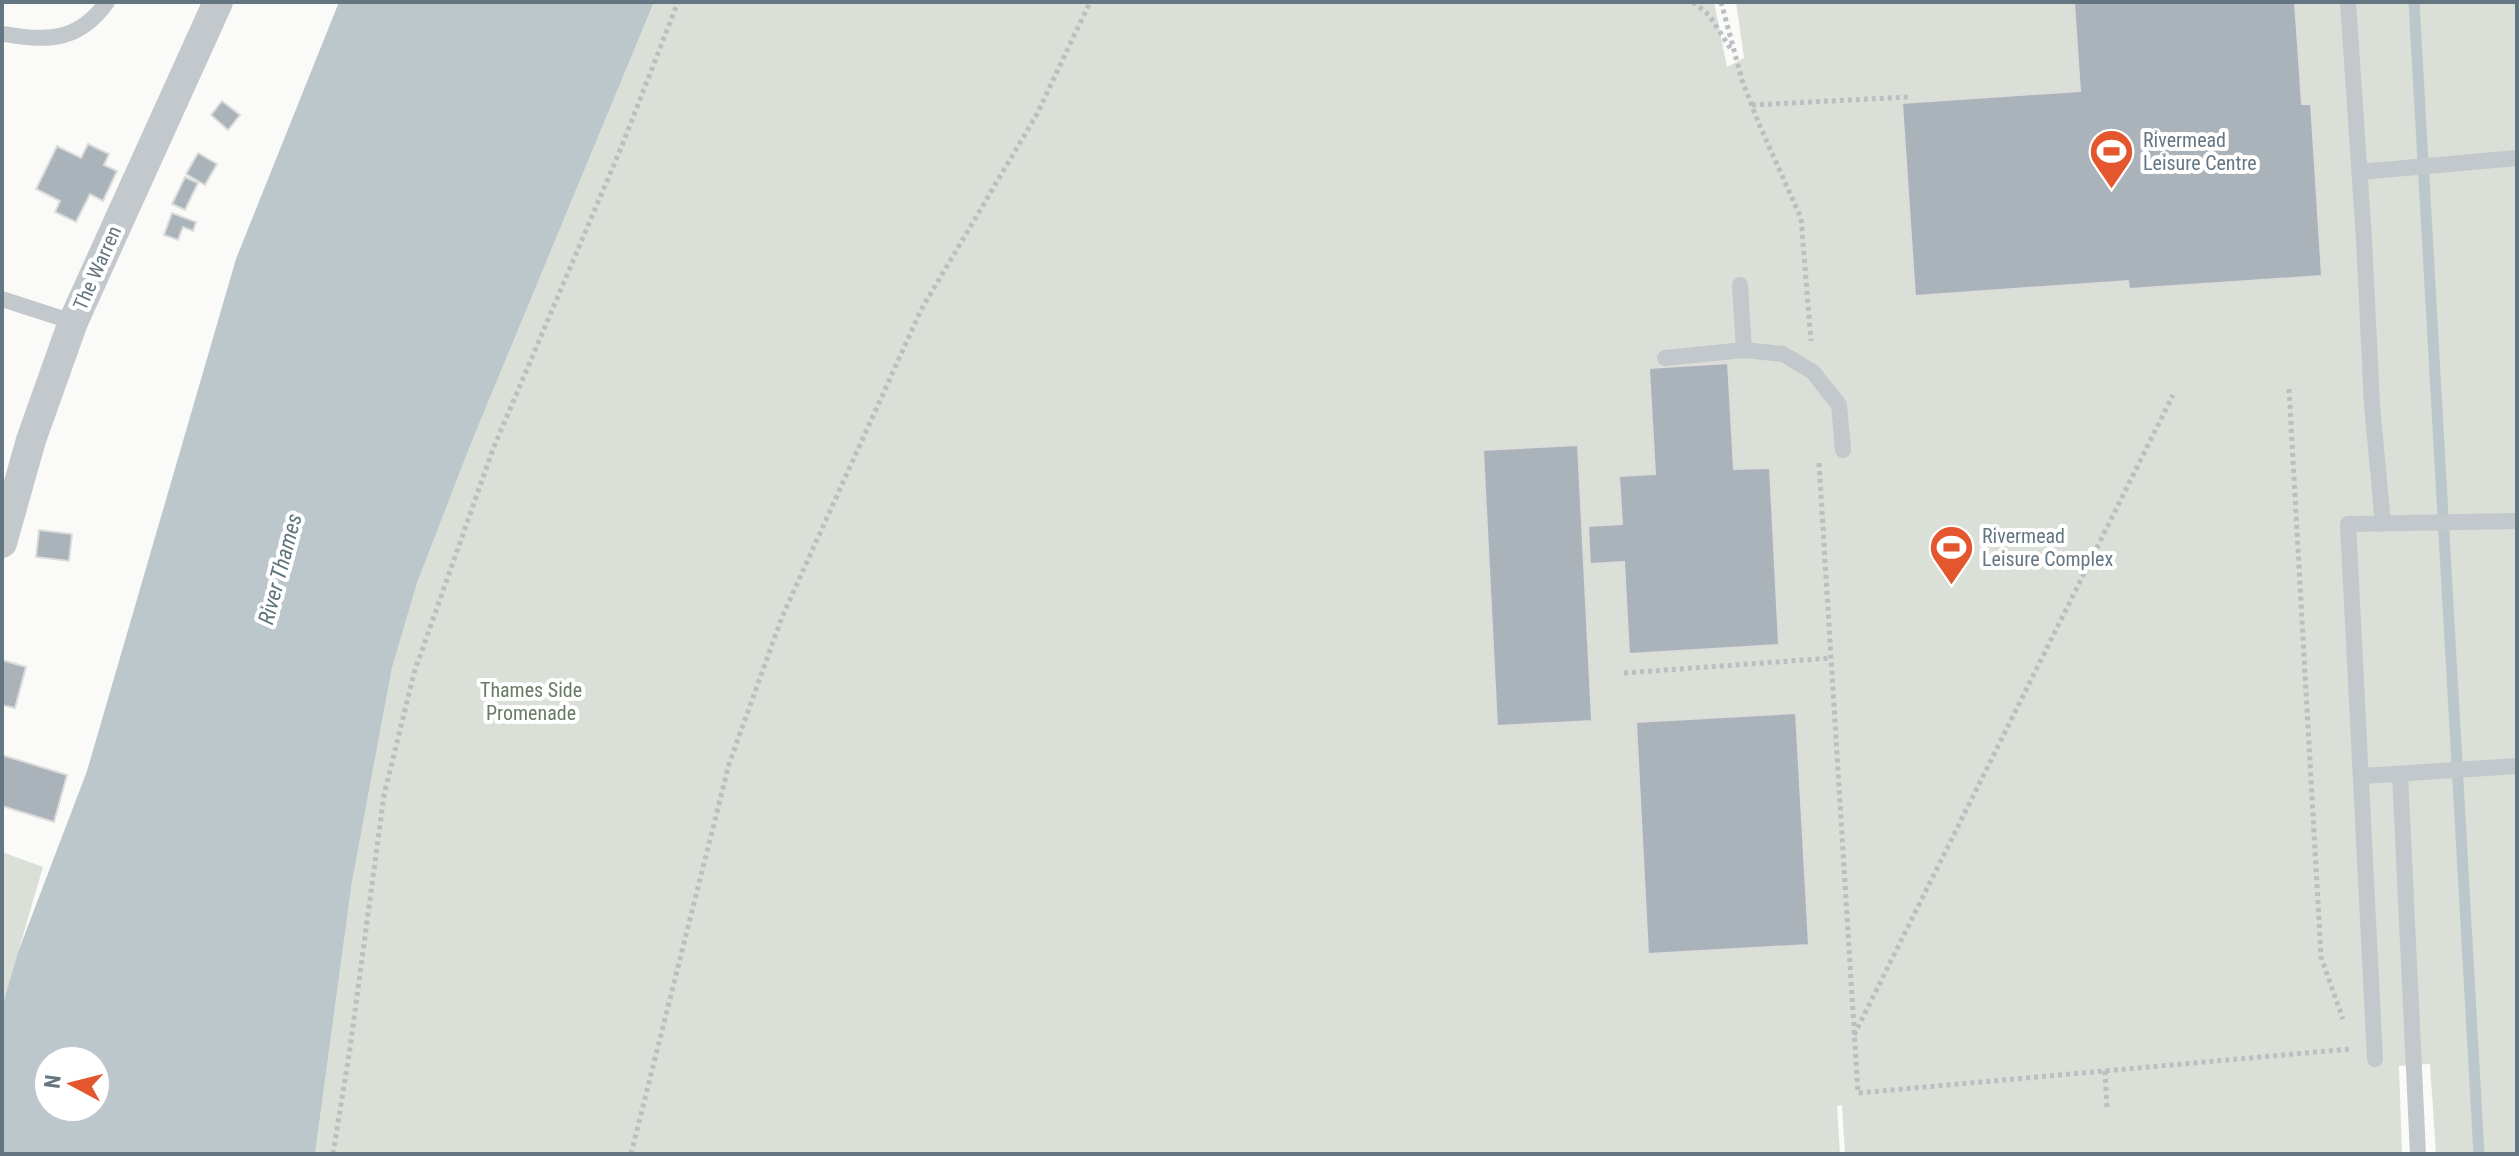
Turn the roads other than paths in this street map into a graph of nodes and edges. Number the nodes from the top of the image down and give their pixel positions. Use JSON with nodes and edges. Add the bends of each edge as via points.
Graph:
{"nodes":[{"id":1,"x":107,"y":2,"type":"edge"},
{"id":2,"x":218,"y":2,"type":"edge"},
{"id":3,"x":2348,"y":2,"type":"edge"},
{"id":4,"x":4,"y":34,"type":"dead end"},
{"id":5,"x":2517,"y":158,"type":"edge"},
{"id":6,"x":2360,"y":172,"type":"junction"},
{"id":7,"x":1740,"y":285,"type":"dead end"},
{"id":8,"x":2,"y":299,"type":"edge"},
{"id":9,"x":73,"y":322,"type":"junction"},
{"id":10,"x":1744,"y":350,"type":"junction"},
{"id":11,"x":1665,"y":358,"type":"dead end"},
{"id":12,"x":1843,"y":450,"type":"dead end"},
{"id":13,"x":2517,"y":521,"type":"edge"},
{"id":14,"x":2383,"y":524,"type":"junction"},
{"id":15,"x":2,"y":543,"type":"edge"},
{"id":16,"x":2517,"y":766,"type":"edge"},
{"id":17,"x":2400,"y":774,"type":"junction"},
{"id":18,"x":2362,"y":776,"type":"junction"},
{"id":19,"x":2375,"y":1053,"type":"road end"},
{"id":20,"x":2418,"y":1154,"type":"edge"}],
"edges":[{"from":1,"to":4,"type":"lane","via":[[91,22],[61,36],[41,40]]},
{"from":2,"to":9,"type":"street","name":"The Warren"},
{"from":3,"to":6,"type":"lane"},
{"from":5,"to":6,"type":"lane"},
{"from":6,"to":14,"type":"lane"},
{"from":7,"to":10,"type":"lane"},
{"from":8,"to":9,"type":"lane"},
{"from":9,"to":15,"type":"street","name":"The Warren"},
{"from":10,"to":11,"type":"lane"},
{"from":10,"to":12,"type":"lane","via":[[1783,354],[1813,372],[1839,405]]},
{"from":13,"to":14,"type":"lane"},
{"from":14,"to":18,"type":"lane","via":[[2348,524]]},
{"from":16,"to":17,"type":"lane"},
{"from":17,"to":18,"type":"lane"},
{"from":17,"to":20,"type":"lane"},
{"from":18,"to":19,"type":"lane"}]}
